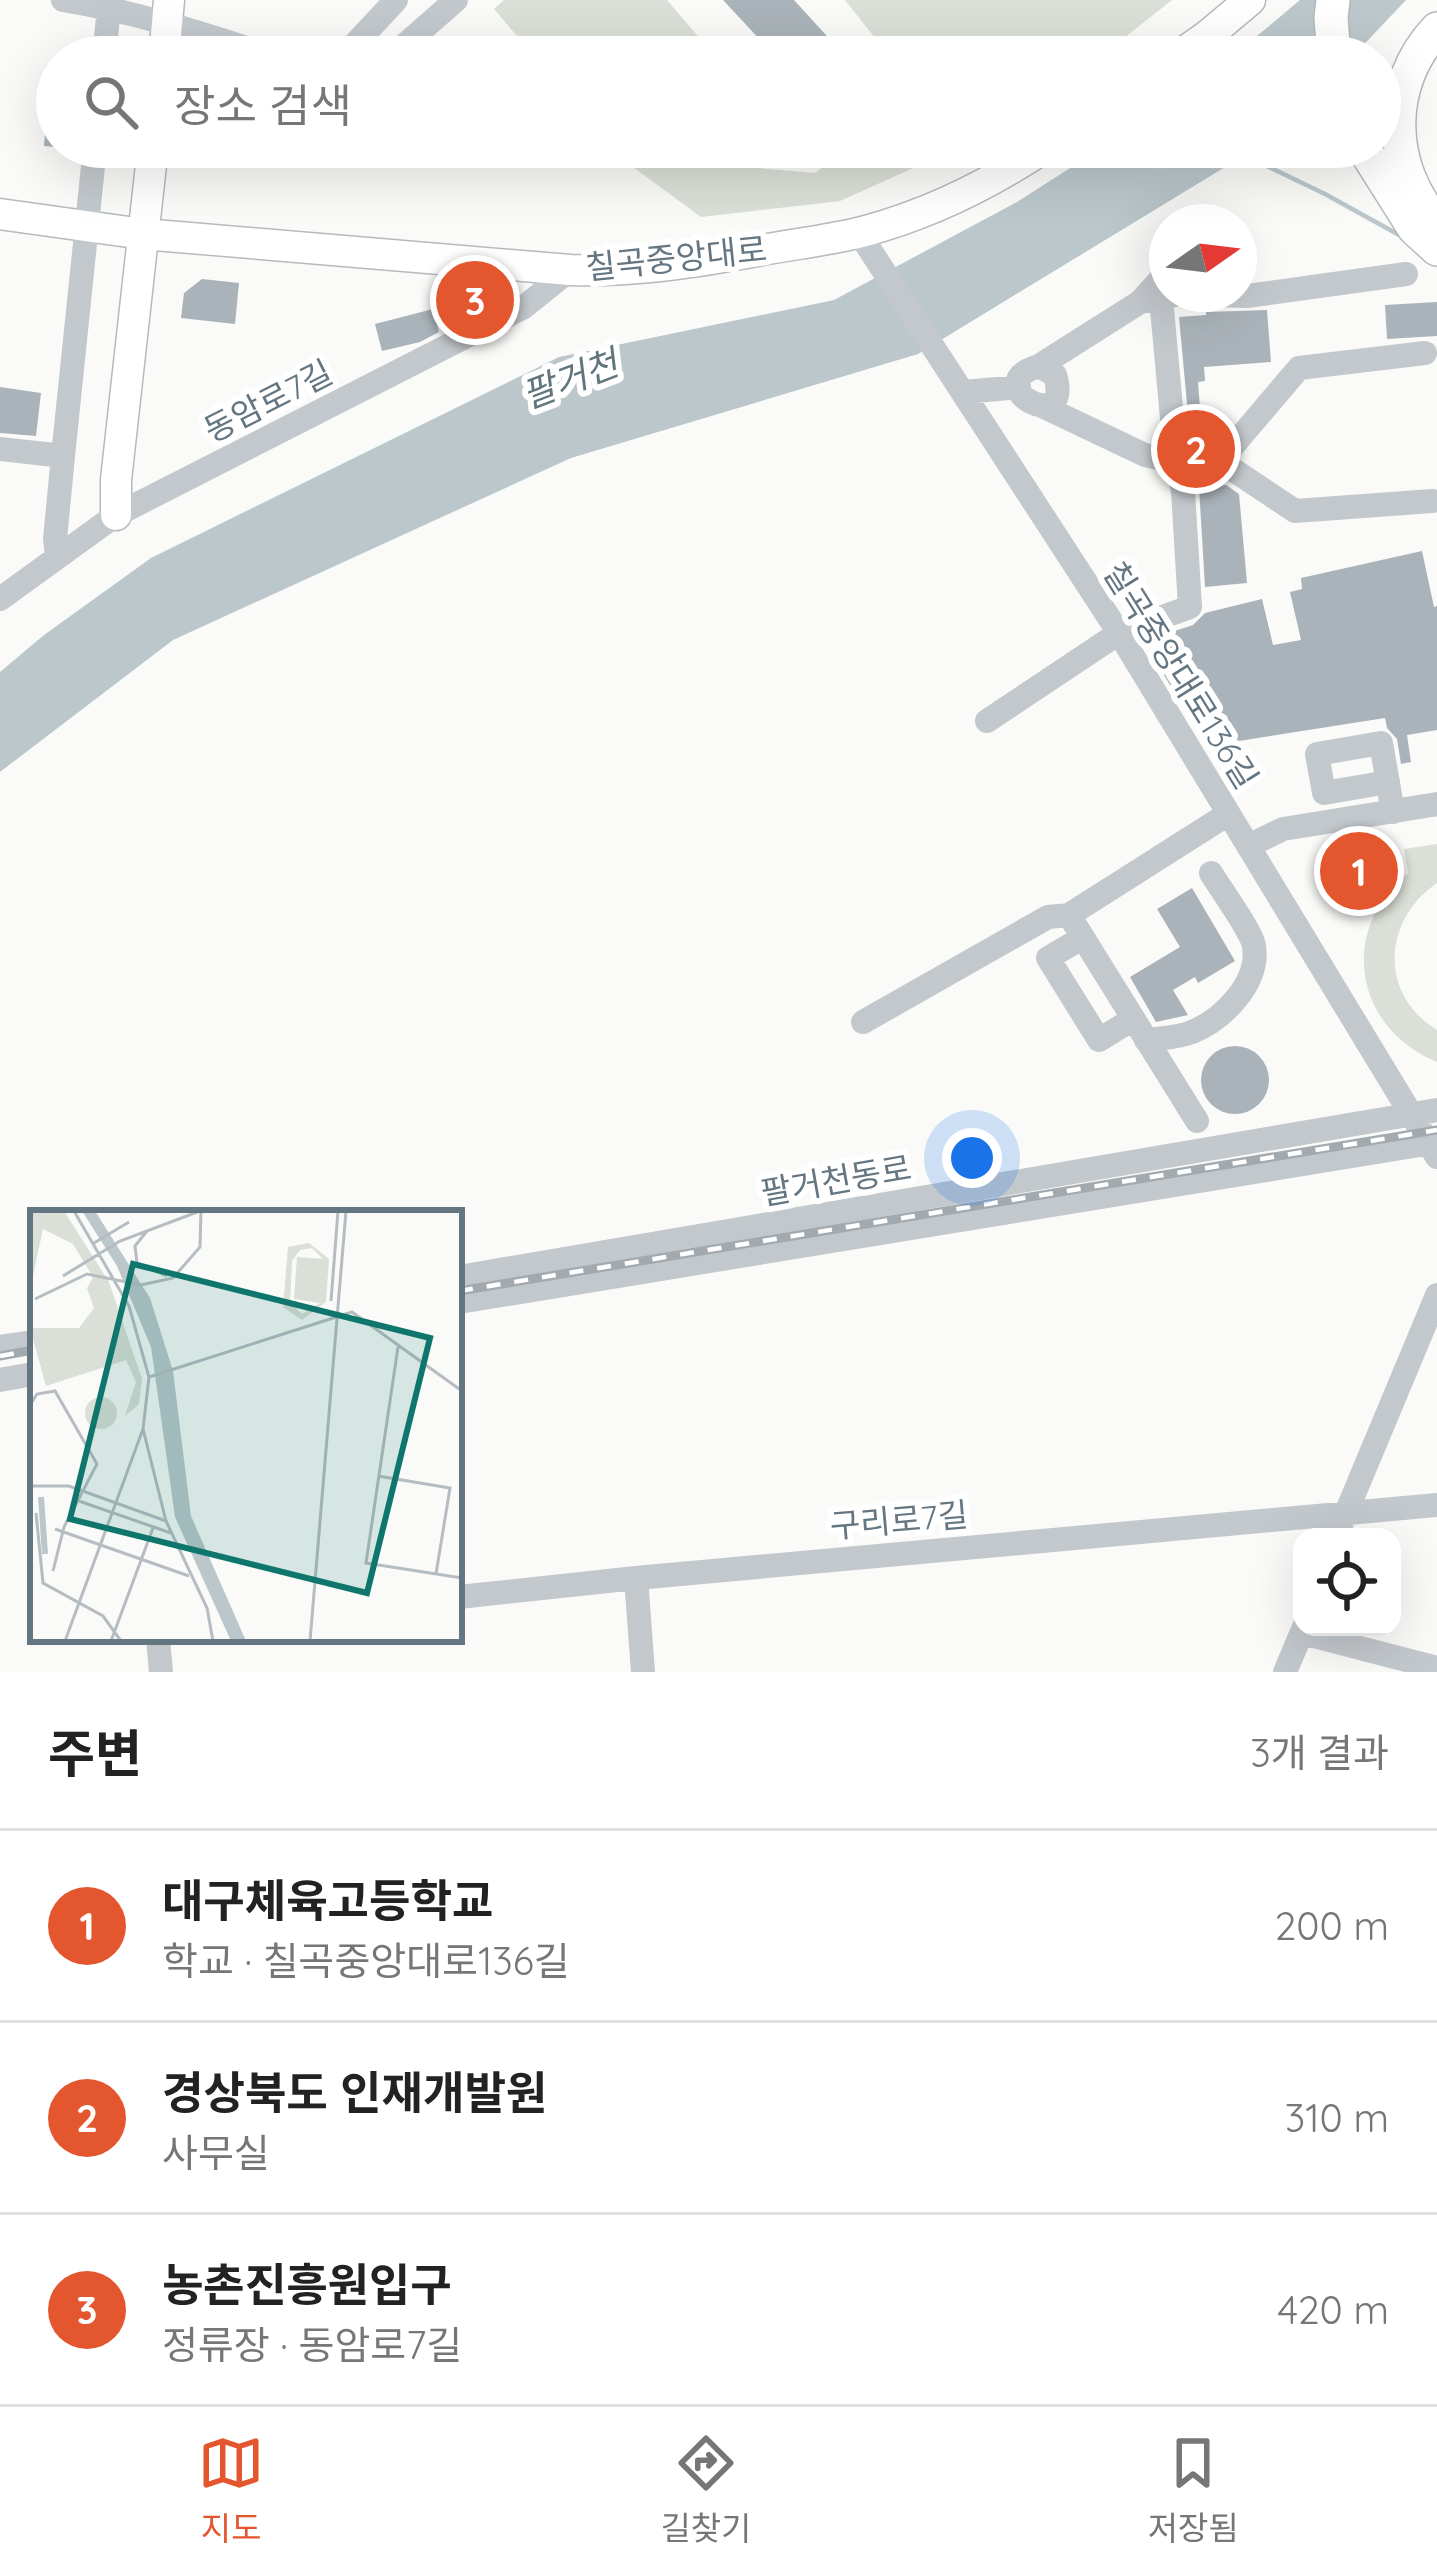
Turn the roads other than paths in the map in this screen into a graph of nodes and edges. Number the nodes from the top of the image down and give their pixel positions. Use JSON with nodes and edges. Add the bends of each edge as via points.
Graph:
{"nodes":[{"id":1,"x":63,"y":0,"type":"edge"},
{"id":2,"x":396,"y":0,"type":"edge"},
{"id":3,"x":456,"y":0,"type":"edge"},
{"id":4,"x":1250,"y":0,"type":"edge"},
{"id":5,"x":1333,"y":0,"type":"edge"},
{"id":6,"x":110,"y":7,"type":"junction"},
{"id":7,"x":168,"y":11,"type":"edge"},
{"id":8,"x":1437,"y":29,"type":"edge"},
{"id":9,"x":107,"y":36,"type":"edge"},
{"id":10,"x":226,"y":36,"type":"edge"},
{"id":11,"x":363,"y":36,"type":"edge"},
{"id":12,"x":416,"y":36,"type":"edge"},
{"id":13,"x":1204,"y":36,"type":"edge"},
{"id":14,"x":1332,"y":36,"type":"edge"},
{"id":15,"x":1401,"y":99,"type":"edge"},
{"id":16,"x":1401,"y":145,"type":"edge"},
{"id":17,"x":93,"y":168,"type":"edge"},
{"id":18,"x":151,"y":168,"type":"edge"},
{"id":19,"x":1012,"y":168,"type":"edge"},
{"id":20,"x":1376,"y":168,"type":"edge"},
{"id":21,"x":0,"y":214,"type":"edge"},
{"id":22,"x":1437,"y":223,"type":"edge"},
{"id":23,"x":87,"y":226,"type":"junction"},
{"id":24,"x":143,"y":234,"type":"junction"},
{"id":25,"x":866,"y":243,"type":"junction"},
{"id":26,"x":1437,"y":249,"type":"edge"},
{"id":27,"x":570,"y":270,"type":"junction"},
{"id":28,"x":1406,"y":274,"type":"dead end"},
{"id":29,"x":1257,"y":295,"type":"edge"},
{"id":30,"x":1149,"y":301,"type":"edge"},
{"id":31,"x":1152,"y":312,"type":"edge"},
{"id":32,"x":1425,"y":353,"type":"dead end"},
{"id":33,"x":1039,"y":366,"type":"junction"},
{"id":34,"x":958,"y":382,"type":"junction"},
{"id":35,"x":1019,"y":387,"type":"junction"},
{"id":36,"x":1042,"y":406,"type":"junction"},
{"id":37,"x":0,"y":449,"type":"edge"},
{"id":38,"x":63,"y":456,"type":"junction"},
{"id":39,"x":1220,"y":461,"type":"junction"},
{"id":40,"x":1176,"y":462,"type":"junction"},
{"id":41,"x":1432,"y":501,"type":"dead end"},
{"id":42,"x":116,"y":515,"type":"junction"},
{"id":43,"x":57,"y":556,"type":"junction"},
{"id":44,"x":0,"y":599,"type":"edge"},
{"id":45,"x":1119,"y":633,"type":"junction"},
{"id":46,"x":986,"y":721,"type":"dead end"},
{"id":47,"x":1388,"y":782,"type":"dead end"},
{"id":48,"x":1437,"y":804,"type":"edge"},
{"id":49,"x":1394,"y":812,"type":"junction"},
{"id":50,"x":1228,"y":814,"type":"junction"},
{"id":51,"x":1248,"y":846,"type":"junction"},
{"id":52,"x":1211,"y":874,"type":"dead end"},
{"id":53,"x":1075,"y":926,"type":"junction"},
{"id":54,"x":863,"y":1022,"type":"dead end"},
{"id":55,"x":1139,"y":1029,"type":"junction"},
{"id":56,"x":1437,"y":1110,"type":"edge"},
{"id":57,"x":1409,"y":1115,"type":"junction"},
{"id":58,"x":1197,"y":1121,"type":"dead end"},
{"id":59,"x":1434,"y":1148,"type":"edge"},
{"id":60,"x":462,"y":1276,"type":"edge"},
{"id":61,"x":1437,"y":1295,"type":"edge"},
{"id":62,"x":462,"y":1302,"type":"edge"},
{"id":63,"x":30,"y":1342,"type":"edge"},
{"id":64,"x":0,"y":1347,"type":"edge"},
{"id":65,"x":30,"y":1375,"type":"edge"},
{"id":66,"x":0,"y":1380,"type":"edge"},
{"id":67,"x":1437,"y":1505,"type":"edge"},
{"id":68,"x":1346,"y":1512,"type":"junction"},
{"id":69,"x":1340,"y":1528,"type":"edge"},
{"id":70,"x":636,"y":1578,"type":"junction"},
{"id":71,"x":462,"y":1597,"type":"edge"},
{"id":72,"x":1300,"y":1636,"type":"edge"},
{"id":73,"x":1324,"y":1636,"type":"edge"},
{"id":74,"x":158,"y":1642,"type":"edge"},
{"id":75,"x":1437,"y":1668,"type":"edge"},
{"id":76,"x":161,"y":1672,"type":"edge"},
{"id":77,"x":643,"y":1672,"type":"edge"},
{"id":78,"x":1285,"y":1672,"type":"edge"}],
"edges":[{"from":1,"to":6,"type":"street"},
{"from":2,"to":11,"type":"street"},
{"from":3,"to":12,"type":"street"},
{"from":4,"to":13,"type":"main road"},
{"from":5,"to":14,"type":"highway"},
{"from":6,"to":7,"type":"street"},
{"from":6,"to":9,"type":"street"},
{"from":7,"to":10,"type":"street"},
{"from":8,"to":15,"type":"highway"},
{"from":16,"to":22,"type":"highway","via":[[1406,171]]},
{"from":17,"to":23,"type":"street"},
{"from":18,"to":24,"type":"main road"},
{"from":19,"to":25,"type":"main road","name":"칠곡중앙대로"},
{"from":20,"to":26,"type":"highway"},
{"from":21,"to":23,"type":"main road","name":"칠곡중앙대로"},
{"from":23,"to":24,"type":"main road","name":"칠곡중앙대로"},
{"from":23,"to":38,"type":"street"},
{"from":24,"to":27,"type":"main road","name":"칠곡중앙대로"},
{"from":24,"to":42,"type":"main road"},
{"from":25,"to":27,"type":"main road","name":"칠곡중앙대로","via":[[623,272]]},
{"from":25,"to":34,"type":"street","name":"칠곡중앙대로136길"},
{"from":27,"to":42,"type":"street","name":"동암로7길","via":[[524,307]]},
{"from":28,"to":29,"type":"street"},
{"from":30,"to":33,"type":"street"},
{"from":31,"to":40,"type":"street"},
{"from":32,"to":39,"type":"street","via":[[1299,368]]},
{"from":33,"to":35,"type":"street","via":[[1022,375]]},
{"from":33,"to":36,"type":"street","via":[[1058,387]]},
{"from":34,"to":35,"type":"street"},
{"from":34,"to":45,"type":"street","name":"칠곡중앙대로136길"},
{"from":35,"to":36,"type":"street","via":[[1024,399]]},
{"from":36,"to":40,"type":"street"},
{"from":37,"to":38,"type":"street"},
{"from":38,"to":43,"type":"street"},
{"from":39,"to":40,"type":"street"},
{"from":39,"to":41,"type":"street","via":[[1295,511]]},
{"from":40,"to":45,"type":"street","via":[[1190,608]]},
{"from":42,"to":43,"type":"street","name":"동암로7길"},
{"from":43,"to":44,"type":"street","name":"동암로7길"},
{"from":45,"to":46,"type":"street"},
{"from":45,"to":50,"type":"street","name":"칠곡중앙대로136길"},
{"from":47,"to":49,"type":"street"},
{"from":48,"to":49,"type":"street"},
{"from":49,"to":51,"type":"street","via":[[1282,830]]},
{"from":50,"to":51,"type":"street","name":"칠곡중앙대로136길"},
{"from":50,"to":53,"type":"street"},
{"from":51,"to":57,"type":"street","name":"칠곡중앙대로136길"},
{"from":52,"to":55,"type":"street","via":[[1254,944],[1251,973],[1240,993],[1188,1034]]},
{"from":53,"to":54,"type":"street","via":[[1048,917]]},
{"from":53,"to":55,"type":"street"},
{"from":53,"to":55,"type":"street","via":[[1048,958],[1100,1040]]},
{"from":55,"to":58,"type":"street"},
{"from":56,"to":57,"type":"street","name":"팔거천동로"},
{"from":57,"to":59,"type":"street","name":"칠곡중앙대로136길"},
{"from":57,"to":60,"type":"street","name":"팔거천동로"},
{"from":59,"to":62,"type":"street","name":"팔거천동로"},
{"from":61,"to":68,"type":"street"},
{"from":63,"to":64,"type":"street"},
{"from":65,"to":66,"type":"street"},
{"from":67,"to":68,"type":"street","name":"구리로7길"},
{"from":68,"to":69,"type":"street"},
{"from":68,"to":70,"type":"street","name":"구리로7길"},
{"from":70,"to":71,"type":"street","name":"구리로7길"},
{"from":70,"to":77,"type":"street"},
{"from":72,"to":78,"type":"street"},
{"from":73,"to":75,"type":"street"},
{"from":74,"to":76,"type":"street"}]}
